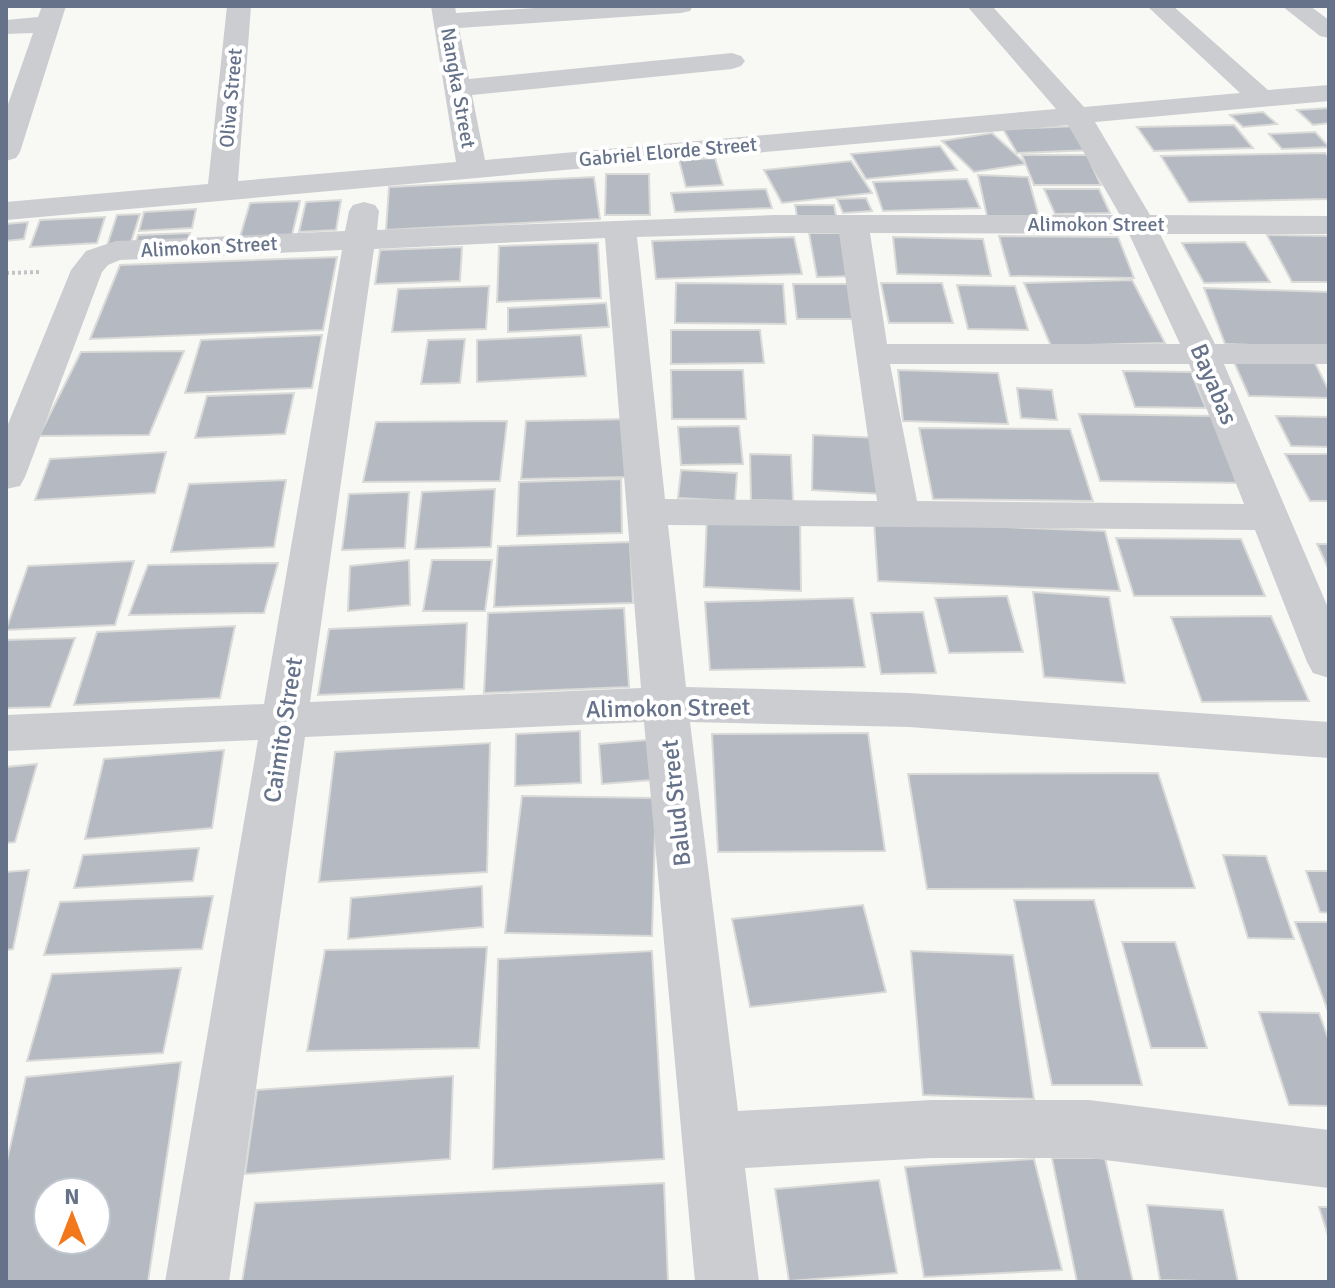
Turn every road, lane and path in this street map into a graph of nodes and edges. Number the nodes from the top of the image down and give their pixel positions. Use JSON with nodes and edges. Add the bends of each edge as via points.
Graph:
{"nodes":[{"id":1,"x":239,"y":6,"type":"edge"},
{"id":2,"x":681,"y":6,"type":"edge"},
{"id":3,"x":979,"y":6,"type":"edge"},
{"id":4,"x":1159,"y":6,"type":"edge"},
{"id":5,"x":1294,"y":6,"type":"edge"},
{"id":6,"x":444,"y":14,"type":"edge"},
{"id":7,"x":51,"y":15,"type":"edge"},
{"id":8,"x":6,"y":27,"type":"edge"},
{"id":9,"x":1329,"y":31,"type":"edge"},
{"id":10,"x":732,"y":61,"type":"dead end"},
{"id":11,"x":459,"y":88,"type":"junction"},
{"id":12,"x":1329,"y":93,"type":"edge"},
{"id":13,"x":1262,"y":99,"type":"junction"},
{"id":14,"x":1078,"y":117,"type":"junction"},
{"id":15,"x":6,"y":152,"type":"edge"},
{"id":16,"x":472,"y":169,"type":"junction"},
{"id":17,"x":369,"y":177,"type":"junction"},
{"id":18,"x":222,"y":190,"type":"junction"},
{"id":19,"x":6,"y":211,"type":"edge"},
{"id":20,"x":853,"y":224,"type":"junction"},
{"id":21,"x":1140,"y":224,"type":"junction"},
{"id":22,"x":1329,"y":225,"type":"edge"},
{"id":23,"x":620,"y":228,"type":"junction"},
{"id":24,"x":360,"y":239,"type":"junction"},
{"id":25,"x":1202,"y":353,"type":"junction"},
{"id":26,"x":871,"y":354,"type":"junction"},
{"id":27,"x":1329,"y":354,"type":"edge"},
{"id":28,"x":24,"y":392,"type":"edge"},
{"id":29,"x":6,"y":477,"type":"edge"},
{"id":30,"x":645,"y":512,"type":"junction"},
{"id":31,"x":899,"y":514,"type":"junction"},
{"id":32,"x":1268,"y":517,"type":"junction"},
{"id":33,"x":1329,"y":662,"type":"edge"},
{"id":34,"x":665,"y":704,"type":"junction"},
{"id":35,"x":284,"y":722,"type":"junction"},
{"id":36,"x":6,"y":733,"type":"edge"},
{"id":37,"x":1329,"y":740,"type":"edge"},
{"id":38,"x":714,"y":1141,"type":"junction"},
{"id":39,"x":1329,"y":1159,"type":"edge"},
{"id":40,"x":197,"y":1282,"type":"edge"},
{"id":41,"x":727,"y":1282,"type":"edge"}],
"edges":[{"from":1,"to":18,"type":"street","name":"Oliva Street"},
{"from":2,"to":6,"type":"street"},
{"from":3,"to":14,"type":"street","name":"Bayabas"},
{"from":4,"to":13,"type":"street"},
{"from":5,"to":9,"type":"street"},
{"from":6,"to":11,"type":"street","name":"Nangka Street"},
{"from":7,"to":8,"type":"street"},
{"from":7,"to":15,"type":"street"},
{"from":10,"to":11,"type":"street"},
{"from":11,"to":16,"type":"street","name":"Nangka Street"},
{"from":12,"to":13,"type":"street","name":"Gabriel Elorde Street"},
{"from":13,"to":14,"type":"street","name":"Gabriel Elorde Street"},
{"from":14,"to":16,"type":"street","name":"Gabriel Elorde Street"},
{"from":14,"to":21,"type":"street","name":"Bayabas"},
{"from":16,"to":17,"type":"street","name":"Gabriel Elorde Street"},
{"from":17,"to":18,"type":"street","name":"Gabriel Elorde Street"},
{"from":17,"to":24,"type":"street","name":"Caimito Street"},
{"from":18,"to":19,"type":"street","name":"Gabriel Elorde Street"},
{"from":20,"to":21,"type":"street","name":"Alimokon Street"},
{"from":20,"to":23,"type":"street","name":"Alimokon Street"},
{"from":20,"to":26,"type":"street"},
{"from":21,"to":22,"type":"street","name":"Alimokon Street"},
{"from":21,"to":25,"type":"street","name":"Bayabas"},
{"from":23,"to":24,"type":"street","name":"Alimokon Street"},
{"from":23,"to":30,"type":"street","name":"Balud Street"},
{"from":24,"to":28,"type":"street","name":"Alimokon Street","via":[[116,251],[97,258]]},
{"from":24,"to":35,"type":"street","name":"Caimito Street"},
{"from":25,"to":26,"type":"street"},
{"from":25,"to":27,"type":"street"},
{"from":25,"to":32,"type":"street","name":"Bayabas"},
{"from":26,"to":31,"type":"street"},
{"from":28,"to":29,"type":"street"},
{"from":30,"to":31,"type":"street"},
{"from":30,"to":34,"type":"street","name":"Balud Street"},
{"from":31,"to":32,"type":"street"},
{"from":32,"to":33,"type":"street","name":"Bayabas"},
{"from":34,"to":35,"type":"street","name":"Alimokon Street"},
{"from":34,"to":37,"type":"street","name":"Alimokon Street","via":[[909,710]]},
{"from":34,"to":38,"type":"street","name":"Balud Street"},
{"from":35,"to":36,"type":"street","name":"Alimokon Street"},
{"from":35,"to":40,"type":"street","name":"Caimito Street"},
{"from":38,"to":39,"type":"street","via":[[931,1129],[1089,1129]]},
{"from":38,"to":41,"type":"street","name":"Balud Street"}]}
